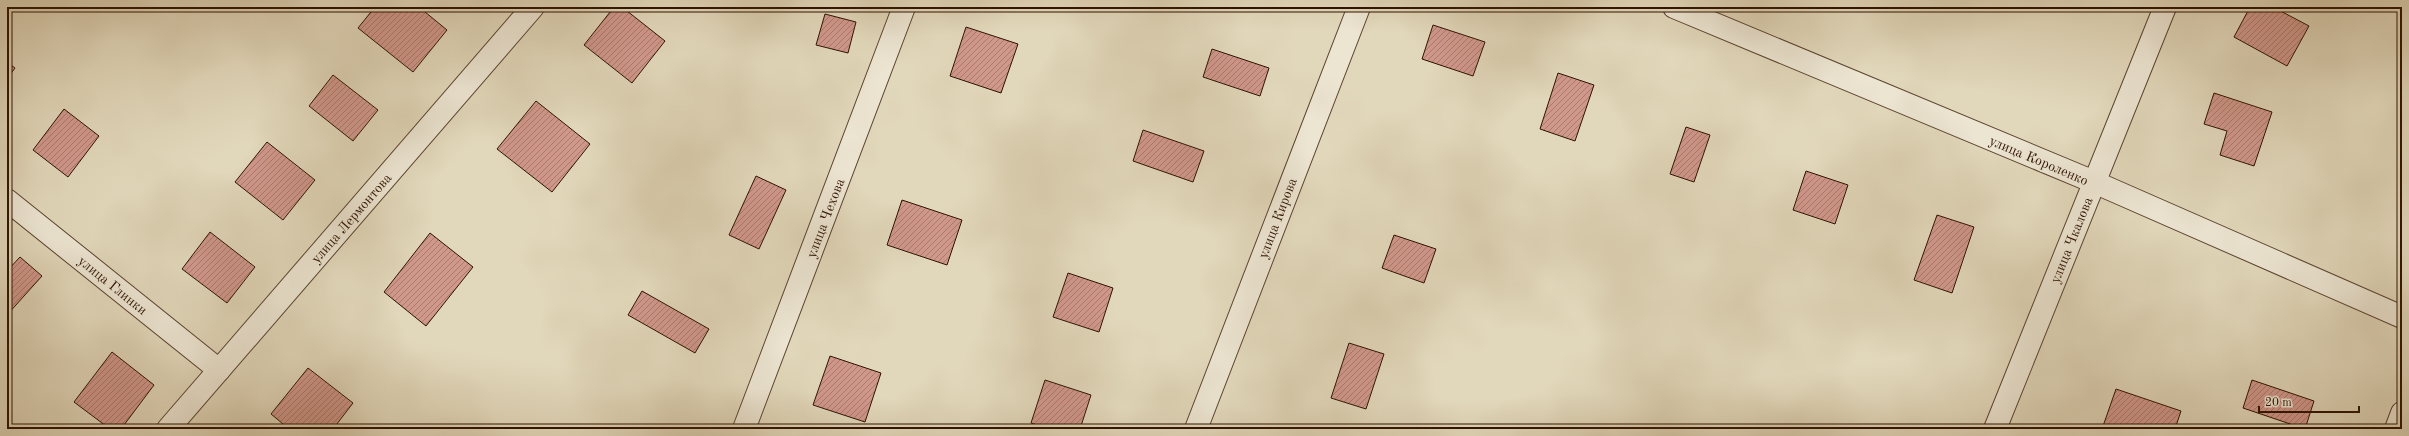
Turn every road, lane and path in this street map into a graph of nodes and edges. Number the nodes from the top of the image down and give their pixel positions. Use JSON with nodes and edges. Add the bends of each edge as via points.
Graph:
{"nodes":[{"id":1,"x":533,"y":7,"type":"edge"},
{"id":2,"x":904,"y":7,"type":"edge"},
{"id":3,"x":1359,"y":7,"type":"edge"},
{"id":4,"x":1674,"y":7,"type":"edge"},
{"id":5,"x":2164,"y":7,"type":"edge"},
{"id":6,"x":2094,"y":182,"type":"junction"},
{"id":7,"x":7,"y":200,"type":"edge"},
{"id":8,"x":2402,"y":317,"type":"edge"},
{"id":9,"x":219,"y":370,"type":"junction"},
{"id":10,"x":2402,"y":413,"type":"edge"},
{"id":11,"x":168,"y":429,"type":"edge"},
{"id":12,"x":744,"y":429,"type":"edge"},
{"id":13,"x":1196,"y":429,"type":"edge"},
{"id":14,"x":1995,"y":429,"type":"edge"},
{"id":15,"x":2396,"y":429,"type":"edge"}],
"edges":[{"from":1,"to":9,"type":"street","name":"улица Лермонтова"},
{"from":2,"to":12,"type":"street","name":"улица Чехова"},
{"from":3,"to":13,"type":"street","name":"улица Кирова"},
{"from":4,"to":6,"type":"street","name":"улица Короленко"},
{"from":5,"to":6,"type":"street","name":"улица Чкалова"},
{"from":6,"to":8,"type":"street","name":"улица Короленко"},
{"from":6,"to":14,"type":"street","name":"улица Чкалова"},
{"from":7,"to":9,"type":"street","name":"улица Глинки"},
{"from":9,"to":11,"type":"street","name":"улица Лермонтова"},
{"from":10,"to":15,"type":"street"}]}
